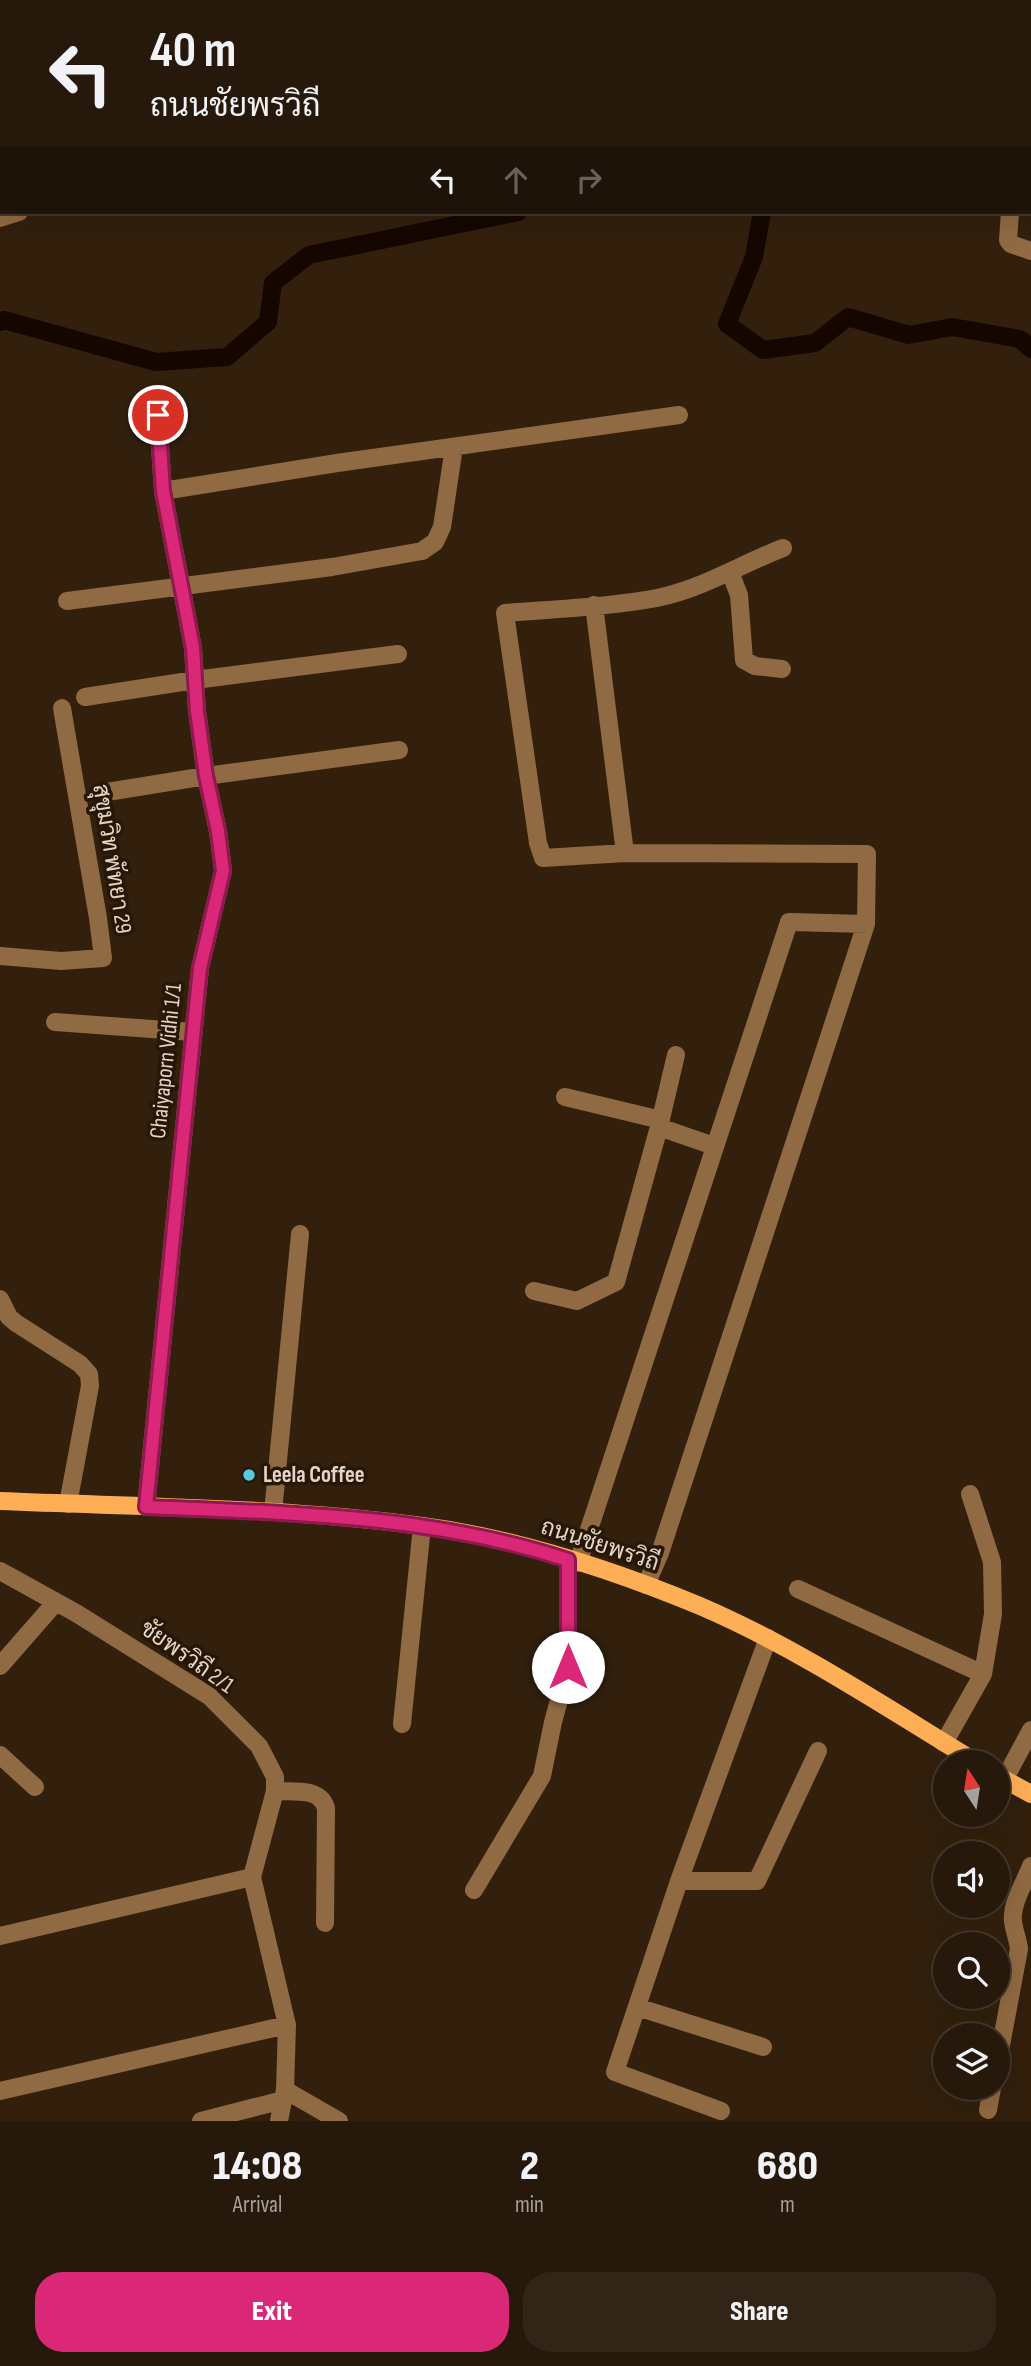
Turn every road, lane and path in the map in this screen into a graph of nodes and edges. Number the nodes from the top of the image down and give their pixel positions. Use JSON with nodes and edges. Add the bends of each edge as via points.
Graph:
{"nodes":[{"id":1,"x":1010,"y":214,"type":"edge"},
{"id":2,"x":1031,"y":251,"type":"edge"},
{"id":3,"x":158,"y":415,"type":"dead end"},
{"id":4,"x":679,"y":415,"type":"dead end"},
{"id":5,"x":454,"y":447,"type":"junction"},
{"id":6,"x":163,"y":491,"type":"junction"},
{"id":7,"x":783,"y":548,"type":"dead end"},
{"id":8,"x":730,"y":572,"type":"junction"},
{"id":9,"x":182,"y":587,"type":"junction"},
{"id":10,"x":67,"y":601,"type":"dead end"},
{"id":11,"x":594,"y":605,"type":"junction"},
{"id":12,"x":398,"y":654,"type":"dead end"},
{"id":13,"x":782,"y":669,"type":"dead end"},
{"id":14,"x":195,"y":680,"type":"junction"},
{"id":15,"x":85,"y":697,"type":"dead end"},
{"id":16,"x":62,"y":708,"type":"dead end"},
{"id":17,"x":399,"y":750,"type":"dead end"},
{"id":18,"x":206,"y":776,"type":"junction"},
{"id":19,"x":101,"y":793,"type":"dead end"},
{"id":20,"x":625,"y":853,"type":"junction"},
{"id":21,"x":866,"y":923,"type":"junction"},
{"id":22,"x":0,"y":956,"type":"edge"},
{"id":23,"x":55,"y":1022,"type":"dead end"},
{"id":24,"x":193,"y":1032,"type":"junction"},
{"id":25,"x":676,"y":1055,"type":"dead end"},
{"id":26,"x":565,"y":1097,"type":"dead end"},
{"id":27,"x":660,"y":1124,"type":"junction"},
{"id":28,"x":715,"y":1146,"type":"junction"},
{"id":29,"x":300,"y":1234,"type":"dead end"},
{"id":30,"x":534,"y":1291,"type":"dead end"},
{"id":31,"x":0,"y":1299,"type":"edge"},
{"id":32,"x":970,"y":1494,"type":"dead end"},
{"id":33,"x":0,"y":1501,"type":"edge"},
{"id":34,"x":68,"y":1504,"type":"junction"},
{"id":35,"x":146,"y":1507,"type":"junction"},
{"id":36,"x":273,"y":1512,"type":"junction"},
{"id":37,"x":422,"y":1526,"type":"junction"},
{"id":38,"x":573,"y":1561,"type":"junction"},
{"id":39,"x":0,"y":1571,"type":"edge"},
{"id":40,"x":646,"y":1585,"type":"junction"},
{"id":41,"x":798,"y":1589,"type":"dead end"},
{"id":42,"x":56,"y":1602,"type":"junction"},
{"id":43,"x":768,"y":1638,"type":"junction"},
{"id":44,"x":0,"y":1666,"type":"edge"},
{"id":45,"x":983,"y":1674,"type":"junction"},
{"id":46,"x":402,"y":1724,"type":"dead end"},
{"id":47,"x":1031,"y":1730,"type":"edge"},
{"id":48,"x":944,"y":1743,"type":"junction"},
{"id":49,"x":956,"y":1750,"type":"edge"},
{"id":50,"x":818,"y":1751,"type":"dead end"},
{"id":51,"x":0,"y":1755,"type":"edge"},
{"id":52,"x":1010,"y":1764,"type":"edge"},
{"id":53,"x":1010,"y":1783,"type":"edge"},
{"id":54,"x":35,"y":1787,"type":"dead end"},
{"id":55,"x":275,"y":1790,"type":"junction"},
{"id":56,"x":1031,"y":1794,"type":"edge"},
{"id":57,"x":1031,"y":1866,"type":"edge"},
{"id":58,"x":252,"y":1877,"type":"junction"},
{"id":59,"x":679,"y":1881,"type":"junction"},
{"id":60,"x":474,"y":1890,"type":"dead end"},
{"id":61,"x":326,"y":1923,"type":"dead end"},
{"id":62,"x":0,"y":1937,"type":"edge"},
{"id":63,"x":636,"y":2007,"type":"junction"},
{"id":64,"x":1005,"y":2023,"type":"edge"},
{"id":65,"x":287,"y":2025,"type":"junction"},
{"id":66,"x":763,"y":2047,"type":"dead end"},
{"id":67,"x":0,"y":2091,"type":"edge"},
{"id":68,"x":284,"y":2095,"type":"junction"},
{"id":69,"x":990,"y":2100,"type":"edge"},
{"id":70,"x":988,"y":2110,"type":"dead end"},
{"id":71,"x":721,"y":2111,"type":"dead end"},
{"id":72,"x":201,"y":2121,"type":"edge"},
{"id":73,"x":279,"y":2121,"type":"edge"},
{"id":74,"x":339,"y":2121,"type":"edge"}],
"edges":[{"from":1,"to":2,"type":"street","via":[[1008,240]]},
{"from":3,"to":6,"type":"street","name":"Chaiyaporn Vidhi 1/1"},
{"from":4,"to":5,"type":"street"},
{"from":5,"to":6,"type":"street"},
{"from":5,"to":9,"type":"street","via":[[442,527],[435,542],[422,551]]},
{"from":6,"to":9,"type":"street","name":"Chaiyaporn Vidhi 1/1"},
{"from":7,"to":8,"type":"street"},
{"from":8,"to":11,"type":"street","via":[[659,598]]},
{"from":8,"to":13,"type":"street","via":[[739,595],[744,660]]},
{"from":9,"to":10,"type":"street"},
{"from":9,"to":14,"type":"street","name":"Chaiyaporn Vidhi 1/1"},
{"from":11,"to":20,"type":"street"},
{"from":11,"to":20,"type":"street","via":[[505,613],[537,843],[543,858]]},
{"from":12,"to":14,"type":"street"},
{"from":14,"to":15,"type":"street"},
{"from":14,"to":18,"type":"street","name":"Chaiyaporn Vidhi 1/1"},
{"from":16,"to":22,"type":"street","name":"สุขุมวิท พัทยา 29","via":[[103,958],[61,961]]},
{"from":17,"to":18,"type":"street"},
{"from":18,"to":19,"type":"street"},
{"from":18,"to":24,"type":"street","name":"Chaiyaporn Vidhi 1/1","via":[[223,871],[200,968]]},
{"from":20,"to":21,"type":"street","via":[[867,854]]},
{"from":21,"to":28,"type":"street","via":[[789,922]]},
{"from":21,"to":40,"type":"street","via":[[665,1540]]},
{"from":23,"to":24,"type":"street"},
{"from":24,"to":35,"type":"street","name":"Chaiyaporn Vidhi 1/1"},
{"from":25,"to":27,"type":"street"},
{"from":26,"to":27,"type":"street"},
{"from":27,"to":28,"type":"street"},
{"from":27,"to":30,"type":"street","via":[[616,1282],[577,1301]]},
{"from":28,"to":38,"type":"street","via":[[590,1531]]},
{"from":29,"to":36,"type":"street"},
{"from":31,"to":34,"type":"street","via":[[16,1323],[89,1374]]},
{"from":32,"to":45,"type":"street","via":[[992,1562],[992,1614]]},
{"from":33,"to":34,"type":"main road","name":"ถนนชัยพรวิถี"},
{"from":34,"to":35,"type":"main road","name":"ถนนชัยพรวิถี"},
{"from":35,"to":36,"type":"main road","name":"ถนนชัยพรวิถี"},
{"from":36,"to":37,"type":"main road","name":"ถนนชัยพรวิถี"},
{"from":37,"to":38,"type":"main road","name":"ถนนชัยพรวิถี"},
{"from":37,"to":46,"type":"street"},
{"from":38,"to":40,"type":"main road","name":"ถนนชัยพรวิถี"},
{"from":38,"to":60,"type":"street","via":[[568,1667],[542,1776]]},
{"from":39,"to":42,"type":"street","name":"ชัยพรวิถี 2/1"},
{"from":40,"to":43,"type":"main road","name":"ถนนชัยพรวิถี"},
{"from":41,"to":45,"type":"street"},
{"from":42,"to":44,"type":"street"},
{"from":42,"to":55,"type":"street","name":"ชัยพรวิถี 2/1","via":[[209,1696],[259,1746],[275,1777]]},
{"from":43,"to":48,"type":"main road","name":"ถนนชัยพรวิถี"},
{"from":43,"to":59,"type":"street"},
{"from":45,"to":48,"type":"street"},
{"from":47,"to":52,"type":"street"},
{"from":48,"to":49,"type":"main road","name":"ถนนชัยพรวิถี"},
{"from":50,"to":59,"type":"street","via":[[757,1881]]},
{"from":51,"to":54,"type":"street"},
{"from":53,"to":56,"type":"main road"},
{"from":55,"to":58,"type":"street"},
{"from":55,"to":61,"type":"street","via":[[324,1798]]},
{"from":57,"to":64,"type":"street","via":[[1013,1911],[1019,1949]]},
{"from":58,"to":62,"type":"street"},
{"from":58,"to":65,"type":"street"},
{"from":59,"to":63,"type":"street"},
{"from":63,"to":66,"type":"street"},
{"from":63,"to":71,"type":"street","via":[[615,2072]]},
{"from":65,"to":67,"type":"street"},
{"from":65,"to":68,"type":"street"},
{"from":68,"to":72,"type":"street"},
{"from":68,"to":73,"type":"street"},
{"from":68,"to":74,"type":"street"},
{"from":69,"to":70,"type":"street"}]}
